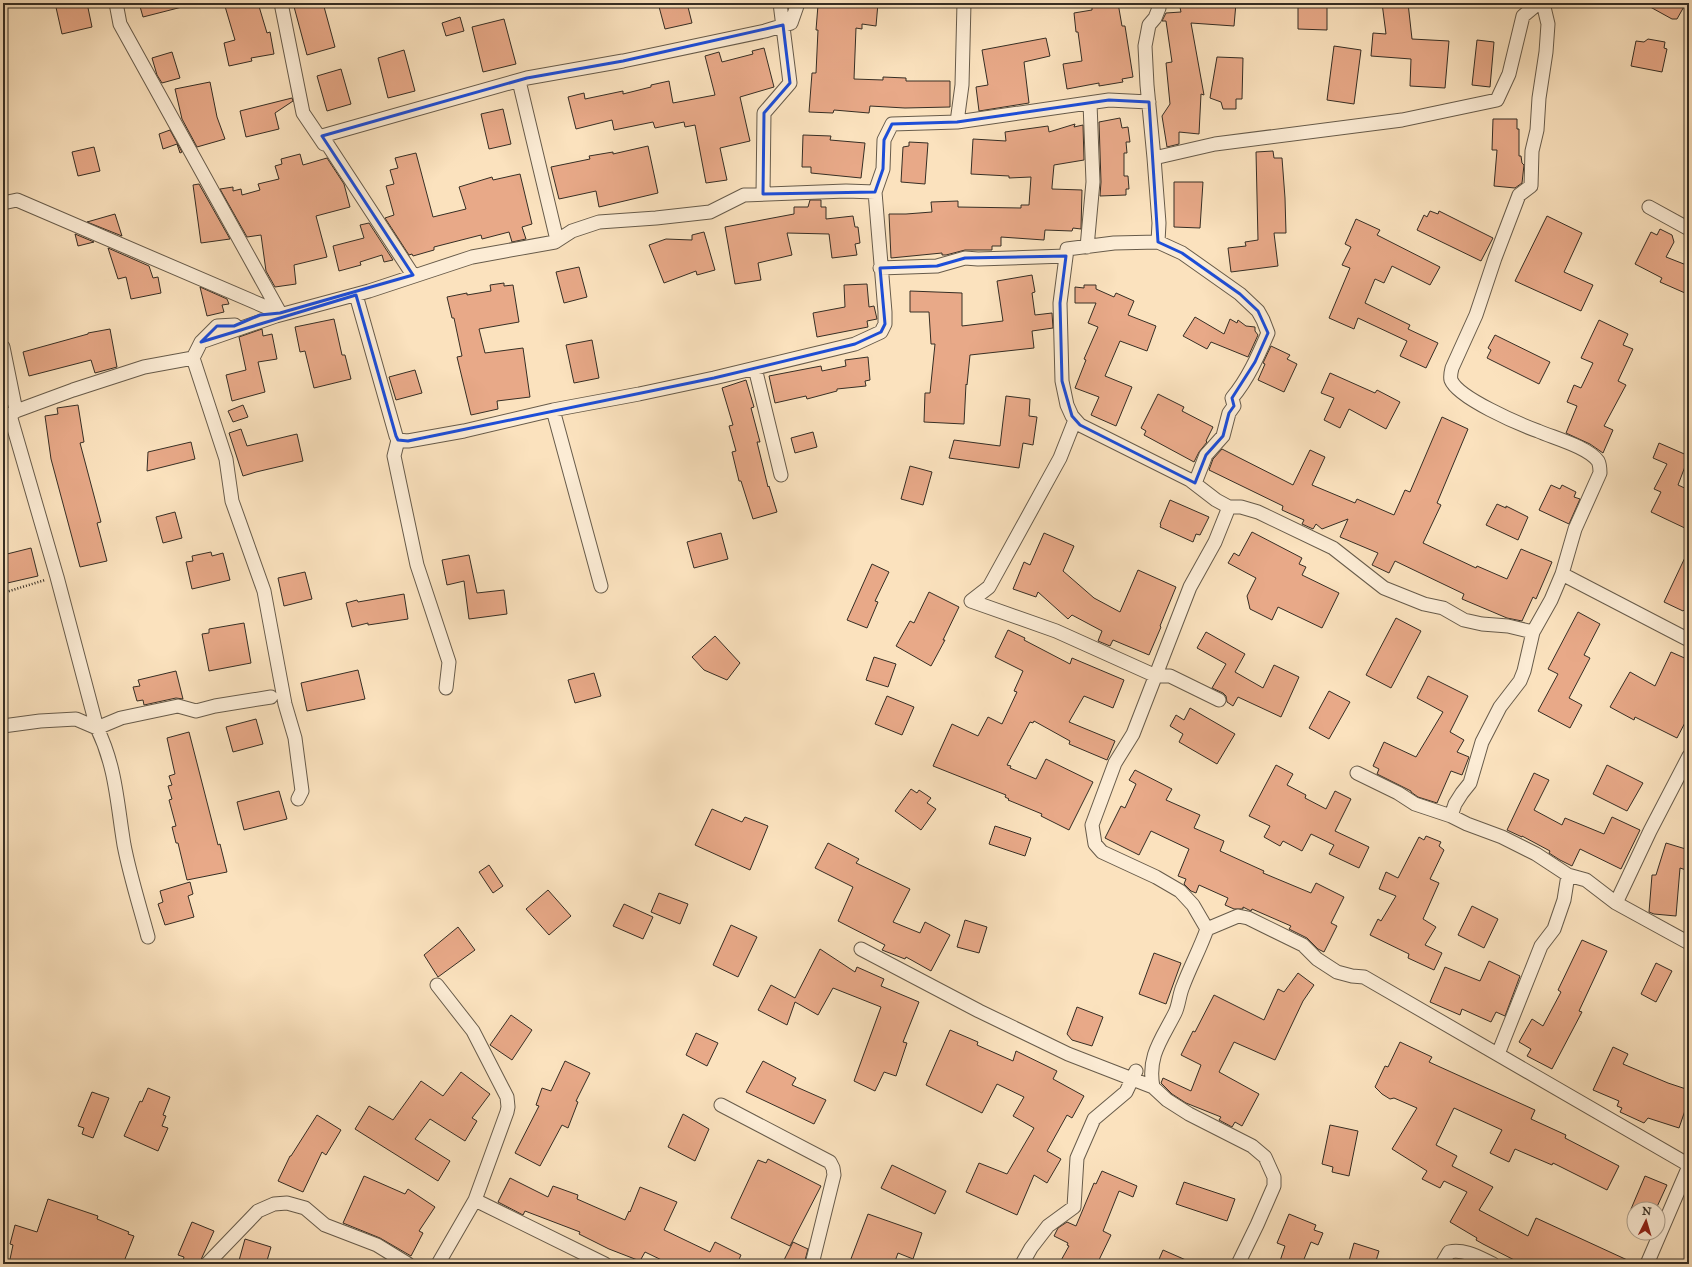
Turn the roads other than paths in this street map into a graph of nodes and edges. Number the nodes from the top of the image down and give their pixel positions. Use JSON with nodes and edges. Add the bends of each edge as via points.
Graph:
{"nodes":[{"id":1,"x":116,"y":3,"type":"edge"},
{"id":2,"x":281,"y":3,"type":"edge"},
{"id":3,"x":780,"y":3,"type":"edge"},
{"id":4,"x":798,"y":3,"type":"edge"},
{"id":5,"x":964,"y":3,"type":"edge"},
{"id":6,"x":1159,"y":3,"type":"edge"},
{"id":7,"x":1543,"y":3,"type":"edge"},
{"id":8,"x":783,"y":25,"type":"junction"},
{"id":9,"x":518,"y":81,"type":"junction"},
{"id":10,"x":1149,"y":102,"type":"junction"},
{"id":11,"x":1090,"y":103,"type":"junction"},
{"id":12,"x":957,"y":122,"type":"junction"},
{"id":13,"x":1154,"y":158,"type":"junction"},
{"id":14,"x":874,"y":192,"type":"junction"},
{"id":15,"x":763,"y":194,"type":"junction"},
{"id":16,"x":3,"y":203,"type":"edge"},
{"id":17,"x":1649,"y":207,"type":"dead end"},
{"id":18,"x":1689,"y":228,"type":"edge"},
{"id":19,"x":557,"y":240,"type":"junction"},
{"id":20,"x":1158,"y":242,"type":"junction"},
{"id":21,"x":1087,"y":247,"type":"junction"},
{"id":22,"x":1066,"y":256,"type":"junction"},
{"id":23,"x":880,"y":268,"type":"junction"},
{"id":24,"x":413,"y":275,"type":"junction"},
{"id":25,"x":356,"y":295,"type":"junction"},
{"id":26,"x":280,"y":313,"type":"junction"},
{"id":27,"x":201,"y":342,"type":"junction"},
{"id":28,"x":3,"y":347,"type":"edge"},
{"id":29,"x":193,"y":358,"type":"junction"},
{"id":30,"x":755,"y":368,"type":"junction"},
{"id":31,"x":553,"y":410,"type":"junction"},
{"id":32,"x":10,"y":413,"type":"edge"},
{"id":33,"x":1075,"y":420,"type":"junction"},
{"id":34,"x":398,"y":440,"type":"junction"},
{"id":35,"x":781,"y":475,"type":"dead end"},
{"id":36,"x":1195,"y":483,"type":"junction"},
{"id":37,"x":1229,"y":507,"type":"junction"},
{"id":38,"x":1562,"y":574,"type":"junction"},
{"id":39,"x":601,"y":586,"type":"dead end"},
{"id":40,"x":1533,"y":632,"type":"junction"},
{"id":41,"x":1689,"y":640,"type":"edge"},
{"id":42,"x":1156,"y":676,"type":"junction"},
{"id":43,"x":446,"y":688,"type":"dead end"},
{"id":44,"x":271,"y":697,"type":"dead end"},
{"id":45,"x":1219,"y":700,"type":"dead end"},
{"id":46,"x":3,"y":726,"type":"edge"},
{"id":47,"x":97,"y":728,"type":"junction"},
{"id":48,"x":1689,"y":756,"type":"edge"},
{"id":49,"x":1357,"y":773,"type":"dead end"},
{"id":50,"x":298,"y":799,"type":"dead end"},
{"id":51,"x":1451,"y":816,"type":"junction"},
{"id":52,"x":1568,"y":875,"type":"junction"},
{"id":53,"x":1616,"y":903,"type":"junction"},
{"id":54,"x":1207,"y":929,"type":"junction"},
{"id":55,"x":148,"y":937,"type":"dead end"},
{"id":56,"x":1689,"y":943,"type":"edge"},
{"id":57,"x":861,"y":949,"type":"dead end"},
{"id":58,"x":437,"y":984,"type":"dead end"},
{"id":59,"x":1498,"y":1054,"type":"junction"},
{"id":60,"x":1136,"y":1071,"type":"dead end"},
{"id":61,"x":1153,"y":1088,"type":"junction"},
{"id":62,"x":721,"y":1105,"type":"dead end"},
{"id":63,"x":1689,"y":1165,"type":"edge"},
{"id":64,"x":475,"y":1200,"type":"junction"},
{"id":65,"x":207,"y":1264,"type":"edge"},
{"id":66,"x":408,"y":1264,"type":"edge"},
{"id":67,"x":438,"y":1264,"type":"edge"},
{"id":68,"x":606,"y":1264,"type":"edge"},
{"id":69,"x":812,"y":1264,"type":"edge"},
{"id":70,"x":1022,"y":1264,"type":"edge"},
{"id":71,"x":1238,"y":1264,"type":"edge"},
{"id":72,"x":1442,"y":1264,"type":"edge"},
{"id":73,"x":1493,"y":1264,"type":"edge"},
{"id":74,"x":1647,"y":1264,"type":"edge"}],
"edges":[{"from":1,"to":26,"type":"street","via":[[120,24]]},
{"from":2,"to":24,"type":"street","via":[[303,114]]},
{"from":3,"to":8,"type":"street"},
{"from":4,"to":8,"type":"street","via":[[791,23]]},
{"from":5,"to":12,"type":"street","via":[[962,85]]},
{"from":6,"to":10,"type":"street","via":[[1155,18],[1149,25],[1146,46]]},
{"from":7,"to":13,"type":"street","via":[[1523,16],[1509,74],[1497,100],[1402,120],[1252,138]]},
{"from":7,"to":38,"type":"street","via":[[1548,24],[1537,130],[1532,151],[1531,186],[1519,195],[1494,258],[1476,315],[1450,375],[1457,388],[1474,401],[1536,431],[1582,449],[1597,460],[1600,473],[1575,529]]},
{"from":8,"to":9,"type":"street","via":[[766,31],[623,62]]},
{"from":8,"to":15,"type":"street","via":[[790,83],[764,113]]},
{"from":9,"to":19,"type":"street"},
{"from":9,"to":24,"type":"street","via":[[322,136]]},
{"from":10,"to":11,"type":"street","via":[[1109,100]]},
{"from":10,"to":13,"type":"street"},
{"from":11,"to":12,"type":"street"},
{"from":11,"to":21,"type":"street","via":[[1093,182]]},
{"from":12,"to":14,"type":"street","via":[[892,124],[884,140],[882,169]]},
{"from":13,"to":20,"type":"street"},
{"from":14,"to":15,"type":"street"},
{"from":14,"to":23,"type":"street"},
{"from":15,"to":19,"type":"street","via":[[744,195],[710,212],[599,222],[572,231]]},
{"from":16,"to":26,"type":"street","via":[[17,200]]},
{"from":17,"to":18,"type":"street"},
{"from":19,"to":25,"type":"street","via":[[472,257]]},
{"from":20,"to":21,"type":"street","via":[[1114,243]]},
{"from":20,"to":36,"type":"street","via":[[1182,253],[1240,294],[1258,311],[1268,333],[1255,362],[1232,398],[1234,406],[1229,413],[1223,436],[1206,455]]},
{"from":21,"to":22,"type":"street","via":[[1067,249]]},
{"from":22,"to":23,"type":"street","via":[[964,258],[937,266]]},
{"from":22,"to":33,"type":"street","via":[[1060,303],[1062,380],[1067,405]]},
{"from":23,"to":30,"type":"street","via":[[885,312],[885,324],[881,332],[855,344]]},
{"from":24,"to":26,"type":"street"},
{"from":25,"to":27,"type":"street","via":[[276,316]]},
{"from":25,"to":34,"type":"street"},
{"from":26,"to":27,"type":"street","via":[[260,314],[234,326],[217,326]]},
{"from":27,"to":29,"type":"street"},
{"from":28,"to":32,"type":"street"},
{"from":29,"to":32,"type":"street","via":[[144,367]]},
{"from":29,"to":50,"type":"street","via":[[226,459],[232,501],[264,591],[285,704],[294,738],[302,791]]},
{"from":30,"to":31,"type":"street"},
{"from":30,"to":35,"type":"street"},
{"from":31,"to":34,"type":"street","via":[[464,431],[408,441]]},
{"from":31,"to":39,"type":"street"},
{"from":32,"to":47,"type":"street"},
{"from":33,"to":36,"type":"street","via":[[1080,425]]},
{"from":33,"to":42,"type":"street","via":[[1060,458],[989,587],[971,601],[1056,631]]},
{"from":34,"to":43,"type":"street","via":[[394,456],[417,565],[449,662]]},
{"from":36,"to":37,"type":"street"},
{"from":37,"to":40,"type":"street","via":[[1241,507],[1258,512],[1333,548],[1384,588],[1424,604],[1443,608],[1464,620]]},
{"from":37,"to":42,"type":"street","via":[[1215,542],[1190,587]]},
{"from":38,"to":40,"type":"street"},
{"from":38,"to":41,"type":"street"},
{"from":40,"to":51,"type":"street","via":[[1520,681],[1500,707],[1482,742],[1470,783],[1455,804]]},
{"from":42,"to":45,"type":"street","via":[[1170,676]]},
{"from":42,"to":54,"type":"street","via":[[1133,734],[1115,763],[1092,825],[1093,837],[1102,852],[1180,891],[1193,905]]},
{"from":44,"to":47,"type":"street","via":[[196,711],[178,706],[121,718]]},
{"from":46,"to":47,"type":"street","via":[[40,720],[76,719]]},
{"from":47,"to":55,"type":"street","via":[[113,769],[124,847]]},
{"from":48,"to":53,"type":"street"},
{"from":49,"to":51,"type":"street","via":[[1415,804]]},
{"from":51,"to":52,"type":"street","via":[[1536,854]]},
{"from":52,"to":53,"type":"street","via":[[1586,880]]},
{"from":52,"to":59,"type":"street","via":[[1564,900],[1554,929],[1541,946]]},
{"from":53,"to":56,"type":"street"},
{"from":54,"to":59,"type":"street","via":[[1238,916],[1248,918],[1303,946],[1337,972],[1364,977]]},
{"from":54,"to":61,"type":"street","via":[[1175,1012],[1155,1051],[1151,1063]]},
{"from":57,"to":61,"type":"street","via":[[1068,1054]]},
{"from":58,"to":64,"type":"street","via":[[473,1031],[508,1102],[507,1112]]},
{"from":59,"to":63,"type":"street"},
{"from":60,"to":70,"type":"street","via":[[1126,1092],[1094,1119],[1077,1158],[1074,1207],[1048,1226]]},
{"from":61,"to":71,"type":"street","via":[[1189,1114],[1225,1131],[1266,1156],[1272,1169],[1274,1186]]},
{"from":62,"to":69,"type":"street","via":[[830,1162],[834,1175]]},
{"from":63,"to":74,"type":"street"},
{"from":64,"to":67,"type":"street"},
{"from":64,"to":68,"type":"street"},
{"from":65,"to":66,"type":"street","via":[[258,1212],[274,1204],[287,1203],[305,1208],[324,1225],[377,1246]]},
{"from":72,"to":73,"type":"street","via":[[1449,1252],[1456,1251],[1469,1253]]}]}
